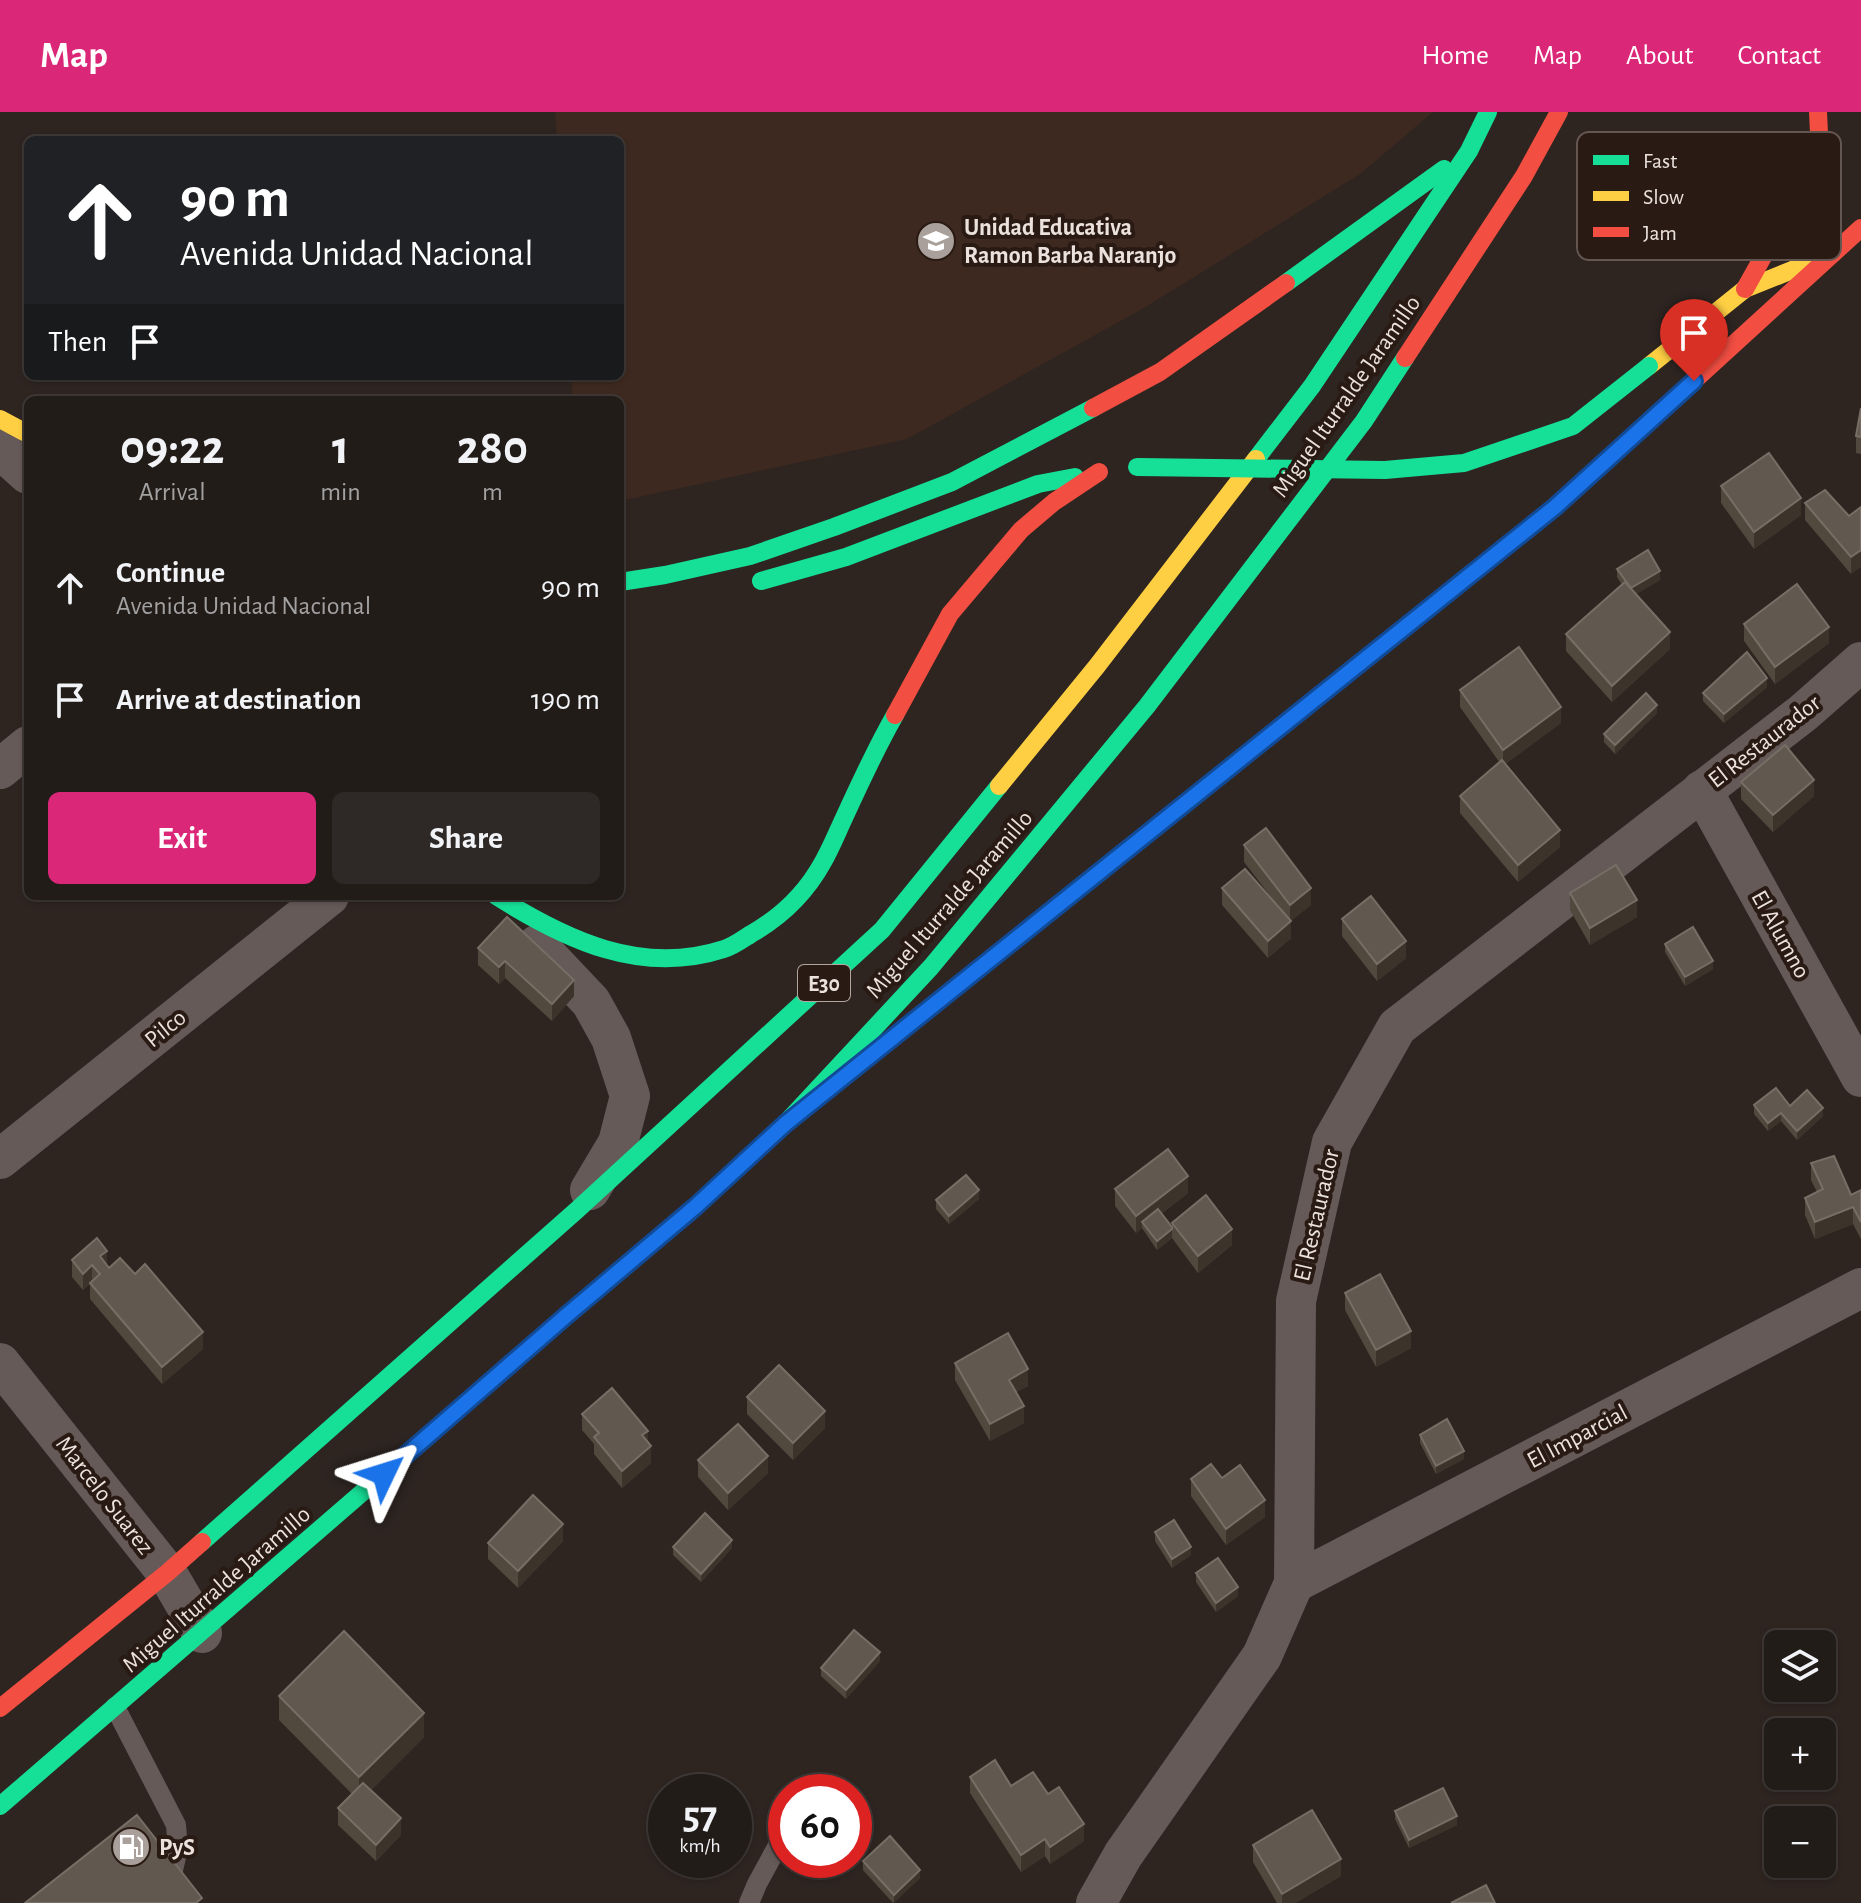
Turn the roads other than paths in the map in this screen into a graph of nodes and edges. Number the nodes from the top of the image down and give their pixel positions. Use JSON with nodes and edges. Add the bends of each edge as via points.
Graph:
{"nodes":[{"id":1,"x":1488,"y":112,"type":"edge"},
{"id":2,"x":1559,"y":112,"type":"edge"},
{"id":3,"x":1818,"y":112,"type":"edge"},
{"id":4,"x":1819,"y":132,"type":"edge"},
{"id":5,"x":1469,"y":151,"type":"junction"},
{"id":6,"x":1861,"y":228,"type":"edge"},
{"id":7,"x":1841,"y":246,"type":"edge"},
{"id":8,"x":1761,"y":260,"type":"edge"},
{"id":9,"x":1817,"y":260,"type":"edge"},
{"id":10,"x":1825,"y":260,"type":"edge"},
{"id":11,"x":1745,"y":289,"type":"junction"},
{"id":12,"x":0,"y":419,"type":"edge"},
{"id":13,"x":24,"y":432,"type":"edge"},
{"id":14,"x":0,"y":449,"type":"edge"},
{"id":15,"x":24,"y":470,"type":"edge"},
{"id":16,"x":1118,"y":470,"type":"junction"},
{"id":17,"x":624,"y":582,"type":"edge"},
{"id":18,"x":744,"y":583,"type":"dead end"},
{"id":19,"x":681,"y":590,"type":"dead end"},
{"id":20,"x":1861,"y":662,"type":"edge"},
{"id":21,"x":24,"y":749,"type":"edge"},
{"id":22,"x":0,"y":769,"type":"edge"},
{"id":23,"x":1702,"y":790,"type":"junction"},
{"id":24,"x":324,"y":900,"type":"edge"},
{"id":25,"x":494,"y":900,"type":"edge"},
{"id":26,"x":502,"y":900,"type":"edge"},
{"id":27,"x":1861,"y":1077,"type":"edge"},
{"id":28,"x":785,"y":1124,"type":"junction"},
{"id":29,"x":0,"y":1159,"type":"edge"},
{"id":30,"x":577,"y":1210,"type":"junction"},
{"id":31,"x":1861,"y":1288,"type":"edge"},
{"id":32,"x":0,"y":1363,"type":"edge"},
{"id":33,"x":167,"y":1573,"type":"junction"},
{"id":34,"x":1294,"y":1583,"type":"junction"},
{"id":35,"x":202,"y":1633,"type":"junction"},
{"id":36,"x":1,"y":1705,"type":"edge"},
{"id":37,"x":115,"y":1707,"type":"junction"},
{"id":38,"x":17,"y":1793,"type":"junction"},
{"id":39,"x":0,"y":1806,"type":"edge"},
{"id":40,"x":0,"y":1813,"type":"edge"},
{"id":41,"x":768,"y":1864,"type":"edge"},
{"id":42,"x":173,"y":1870,"type":"edge"},
{"id":43,"x":749,"y":1903,"type":"edge"},
{"id":44,"x":1096,"y":1903,"type":"edge"}],
"edges":[{"from":1,"to":5,"type":"main road","name":"Miguel Iturralde Jaramillo","number":"E30"},
{"from":2,"to":28,"type":"main road","name":"Miguel Iturralde Jaramillo","number":"E30","via":[[1524,176],[1364,421],[1147,706],[931,967]]},
{"from":3,"to":4,"type":"main road"},
{"from":5,"to":17,"type":"main road","via":[[1160,372],[952,482],[750,556]]},
{"from":5,"to":30,"type":"main road","name":"Miguel Iturralde Jaramillo","number":"E30","via":[[1312,386],[1097,666],[882,930]]},
{"from":6,"to":7,"type":"main road"},
{"from":8,"to":11,"type":"main road"},
{"from":9,"to":11,"type":"main road"},
{"from":10,"to":28,"type":"main road","via":[[1555,507]]},
{"from":11,"to":16,"type":"main road","bridge":true,"via":[[1573,426],[1464,463],[1385,470]]},
{"from":12,"to":13,"type":"main road"},
{"from":14,"to":15,"type":"street"},
{"from":16,"to":18,"type":"main road","via":[[1038,484],[846,557]]},
{"from":16,"to":26,"type":"main road","via":[[1054,502],[1021,530],[950,614],[880,742],[823,863],[801,895],[771,923],[727,948],[652,959],[613,953],[569,936]]},
{"from":17,"to":19,"type":"main road"},
{"from":20,"to":23,"type":"street","name":"El Restaurador"},
{"from":21,"to":22,"type":"street"},
{"from":23,"to":27,"type":"street","name":"El Alumno"},
{"from":23,"to":34,"type":"street","name":"El Restaurador","via":[[1397,1027],[1332,1142],[1296,1301]]},
{"from":24,"to":29,"type":"street","name":"Pilco"},
{"from":25,"to":30,"type":"street","via":[[591,1002],[611,1038],[630,1096],[618,1143]]},
{"from":28,"to":35,"type":"main road","name":"Miguel Iturralde Jaramillo","number":"E30"},
{"from":30,"to":33,"type":"main road","name":"Miguel Iturralde Jaramillo","number":"E30"},
{"from":31,"to":34,"type":"street","name":"El Imparcial"},
{"from":32,"to":33,"type":"street","name":"Marcelo Suarez"},
{"from":33,"to":35,"type":"street","name":"Marcelo Suarez"},
{"from":33,"to":36,"type":"main road","name":"Miguel Iturralde Jaramillo","number":"E30"},
{"from":34,"to":44,"type":"street","name":"El Restaurador","via":[[1262,1656],[1123,1855]]},
{"from":35,"to":37,"type":"main road","name":"Miguel Iturralde Jaramillo","number":"E30"},
{"from":37,"to":38,"type":"main road","name":"Miguel Iturralde Jaramillo","number":"E30"},
{"from":37,"to":42,"type":"lane","via":[[176,1825]]},
{"from":38,"to":39,"type":"main road","name":"Miguel Iturralde Jaramillo","number":"E30"},
{"from":38,"to":40,"type":"main road","name":"Miguel Iturralde Jaramillo"},
{"from":41,"to":43,"type":"lane"}]}
